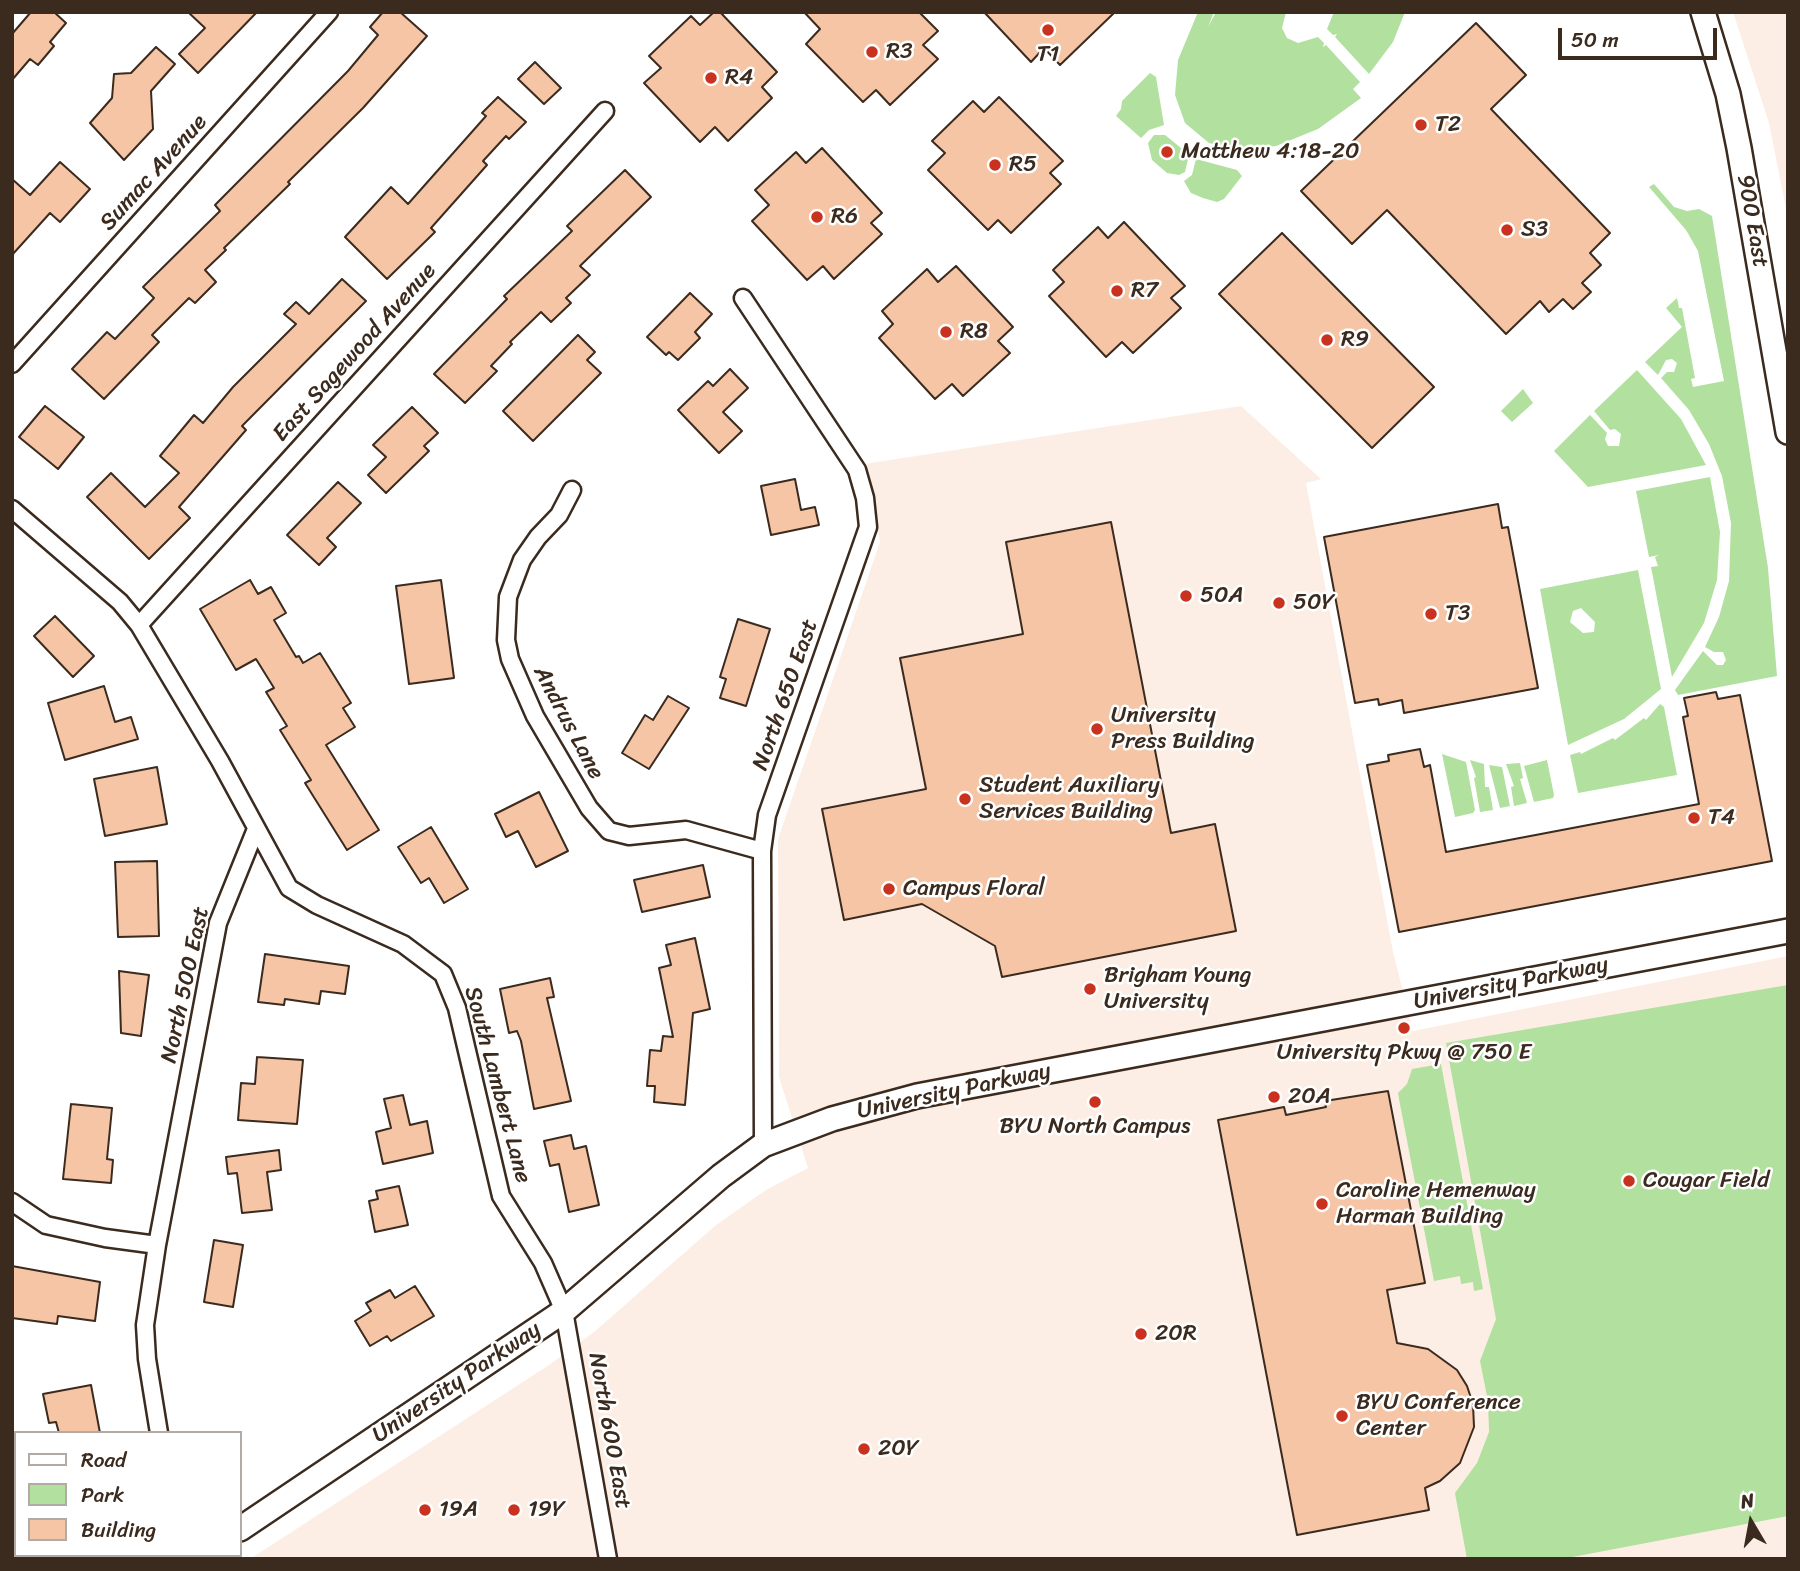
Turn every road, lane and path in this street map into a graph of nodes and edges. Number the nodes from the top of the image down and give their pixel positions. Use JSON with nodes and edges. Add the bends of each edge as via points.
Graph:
{"nodes":[{"id":1,"x":329,"y":12,"type":"edge"},
{"id":2,"x":1703,"y":12,"type":"edge"},
{"id":3,"x":605,"y":111,"type":"dead end"},
{"id":4,"x":743,"y":299,"type":"dead end"},
{"id":5,"x":12,"y":364,"type":"edge"},
{"id":6,"x":1788,"y":432,"type":"edge"},
{"id":7,"x":572,"y":490,"type":"dead end"},
{"id":8,"x":12,"y":509,"type":"edge"},
{"id":9,"x":139,"y":625,"type":"junction"},
{"id":10,"x":257,"y":829,"type":"junction"},
{"id":11,"x":762,"y":850,"type":"junction"},
{"id":12,"x":1788,"y":931,"type":"edge"},
{"id":13,"x":763,"y":1145,"type":"junction"},
{"id":14,"x":12,"y":1202,"type":"edge"},
{"id":15,"x":157,"y":1245,"type":"junction"},
{"id":16,"x":564,"y":1311,"type":"junction"},
{"id":17,"x":159,"y":1431,"type":"edge"},
{"id":18,"x":242,"y":1528,"type":"edge"},
{"id":19,"x":608,"y":1559,"type":"edge"}],
"edges":[{"from":1,"to":5,"type":"street","name":"Sumac Avenue"},
{"from":2,"to":6,"type":"main road","name":"900 East","via":[[1731,107]]},
{"from":3,"to":9,"type":"street","name":"East Sagewood Avenue"},
{"from":4,"to":11,"type":"street","name":"North 650 East","via":[[857,470],[867,527],[767,815]]},
{"from":7,"to":11,"type":"street","name":"Andrus Lane","via":[[559,515],[522,560],[508,597],[510,659],[535,716],[589,808],[609,831],[629,836],[686,830]]},
{"from":8,"to":9,"type":"street","via":[[120,602]]},
{"from":9,"to":10,"type":"street"},
{"from":10,"to":15,"type":"street","name":"North 500 East","via":[[218,923]]},
{"from":10,"to":16,"type":"street","name":"South Lambert Lane","via":[[289,888],[403,944],[443,974],[457,1008],[501,1196],[543,1263]]},
{"from":11,"to":13,"type":"street","name":"North 650 East"},
{"from":12,"to":13,"type":"main road","name":"University Parkway","via":[[918,1096],[853,1112]]},
{"from":13,"to":16,"type":"main road","name":"University Parkway"},
{"from":14,"to":15,"type":"street","via":[[46,1225]]},
{"from":15,"to":17,"type":"street","name":"North 500 East","via":[[145,1325]]},
{"from":16,"to":18,"type":"main road","name":"University Parkway"},
{"from":16,"to":19,"type":"street","name":"North 600 East"}]}
